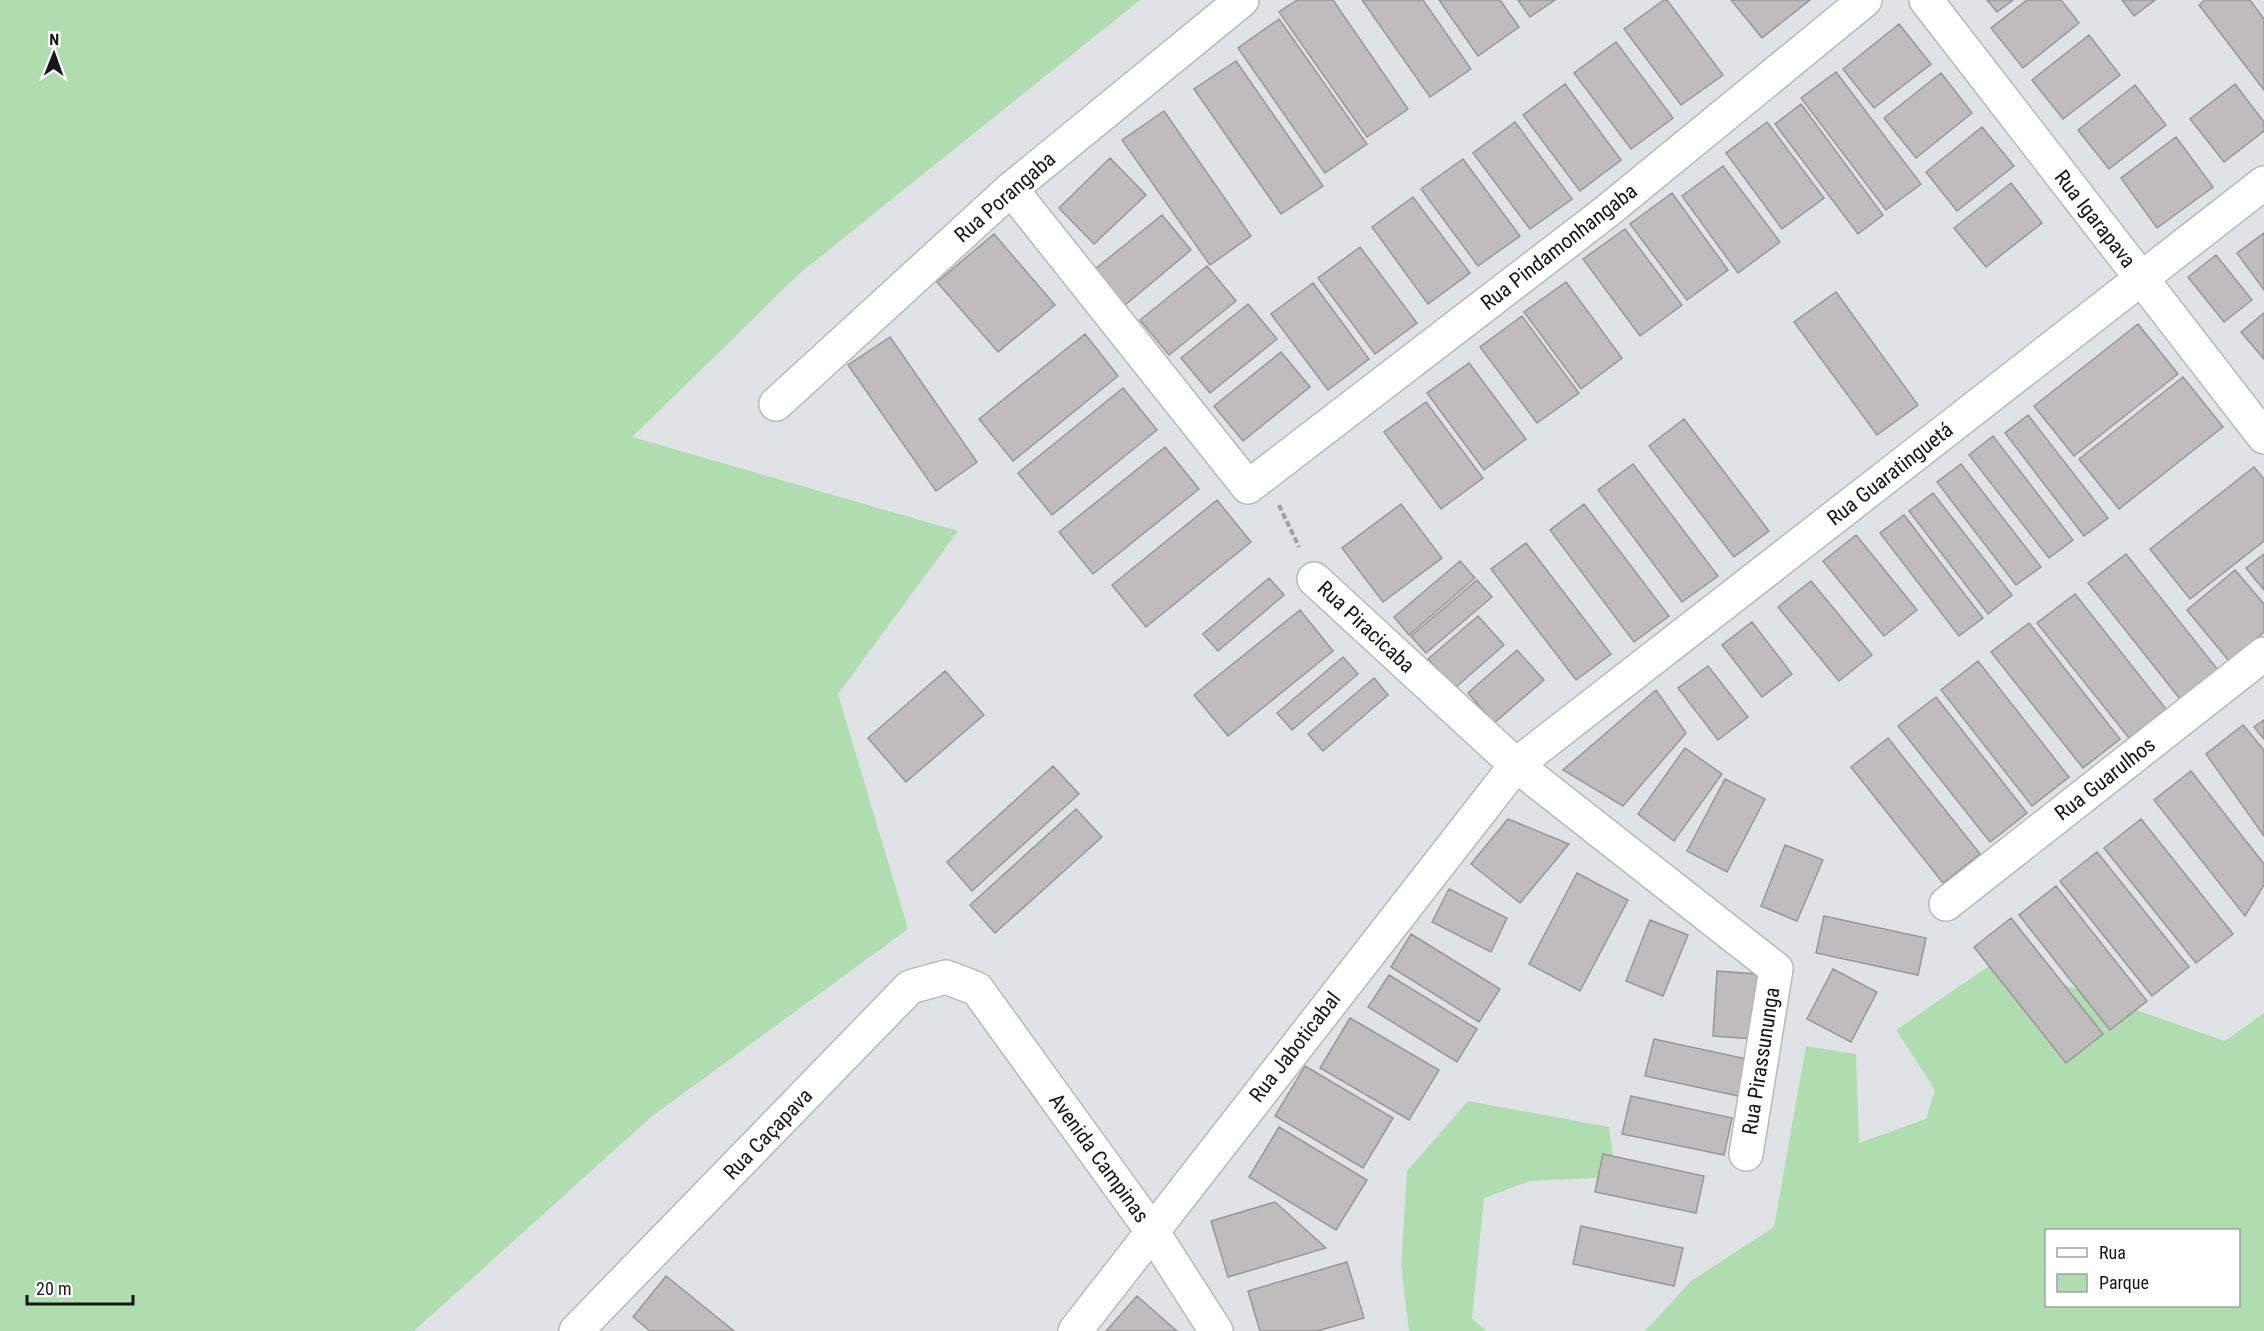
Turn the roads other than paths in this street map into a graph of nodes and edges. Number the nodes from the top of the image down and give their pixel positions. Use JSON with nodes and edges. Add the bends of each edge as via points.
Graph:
{"nodes":[{"id":1,"x":1242,"y":0,"type":"edge"},
{"id":2,"x":1865,"y":0,"type":"edge"},
{"id":3,"x":1926,"y":0,"type":"edge"},
{"id":4,"x":2264,"y":183,"type":"edge"},
{"id":5,"x":1011,"y":189,"type":"junction"},
{"id":6,"x":2142,"y":279,"type":"junction"},
{"id":7,"x":776,"y":404,"type":"dead end"},
{"id":8,"x":2264,"y":437,"type":"edge"},
{"id":9,"x":1314,"y":579,"type":"road end"},
{"id":10,"x":2264,"y":654,"type":"edge"},
{"id":11,"x":1516,"y":765,"type":"junction"},
{"id":12,"x":1946,"y":903,"type":"dead end"},
{"id":13,"x":1776,"y":969,"type":"joint"},
{"id":14,"x":977,"y":989,"type":"joint"},
{"id":15,"x":1746,"y":1154,"type":"dead end"},
{"id":16,"x":1152,"y":1231,"type":"junction"},
{"id":17,"x":576,"y":1331,"type":"edge"},
{"id":18,"x":1076,"y":1331,"type":"edge"},
{"id":19,"x":1215,"y":1331,"type":"edge"}],
"edges":[{"from":1,"to":5,"type":"street","name":"Rua Porangaba"},
{"from":2,"to":5,"type":"street","name":"Rua Pindamonhangaba","via":[[1606,212],[1248,487]]},
{"from":3,"to":6,"type":"street","name":"Rua Igarapava"},
{"from":4,"to":6,"type":"street","name":"Rua Guaratinguetá"},
{"from":5,"to":7,"type":"street","name":"Rua Porangaba"},
{"from":6,"to":8,"type":"street","name":"Rua Igarapava"},
{"from":6,"to":11,"type":"street","name":"Rua Guaratinguetá"},
{"from":9,"to":11,"type":"street","name":"Rua Piracicaba"},
{"from":10,"to":12,"type":"street","name":"Rua Guarulhos"},
{"from":11,"to":13,"type":"street","name":"Rua Piracicaba"},
{"from":11,"to":16,"type":"street","name":"Rua Jaboticabal"},
{"from":13,"to":15,"type":"street","name":"Rua Pirassununga"},
{"from":14,"to":16,"type":"street","name":"Avenida Campinas"},
{"from":14,"to":17,"type":"street","name":"Rua Caçapava","via":[[946,977],[910,987]]},
{"from":16,"to":18,"type":"street","name":"Rua Jaboticabal"},
{"from":16,"to":19,"type":"street","name":"Avenida Campinas"}]}
